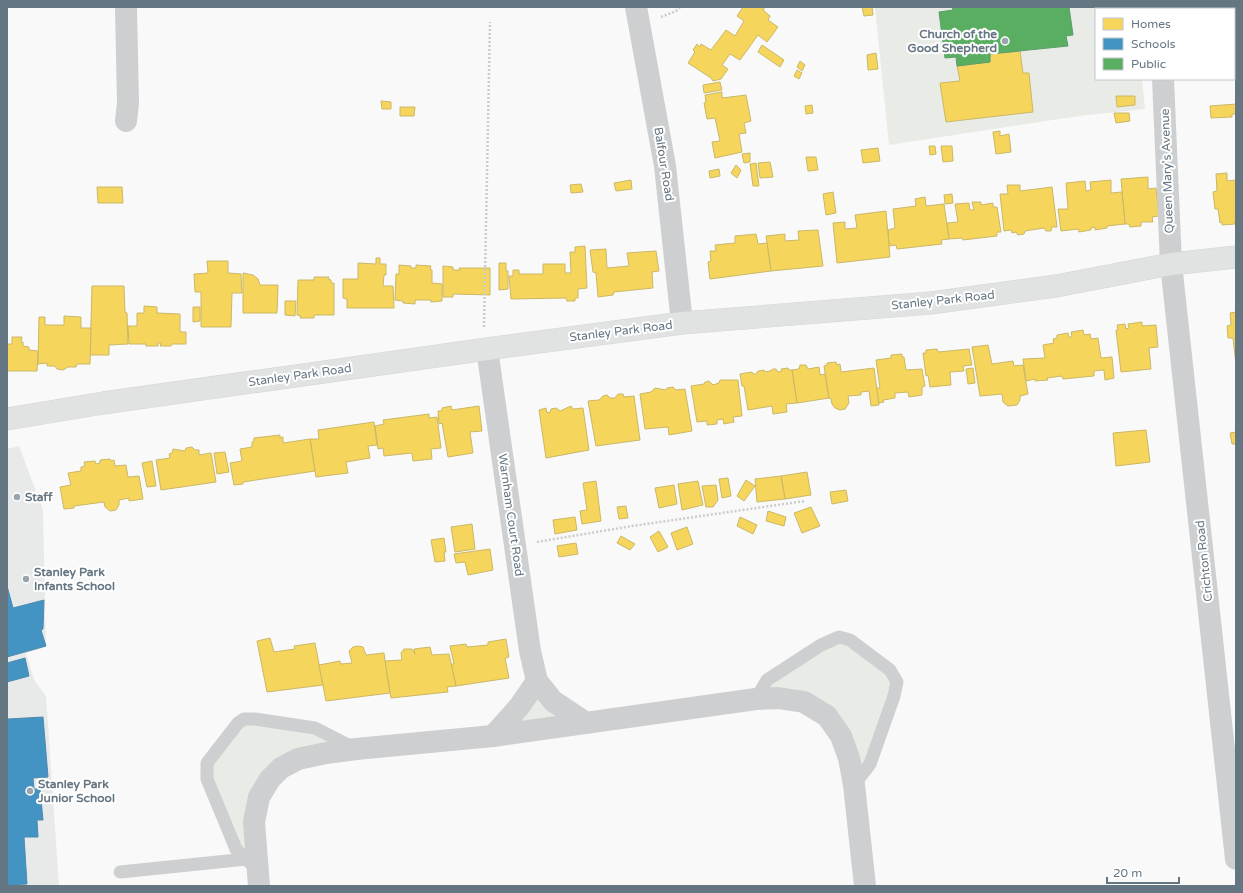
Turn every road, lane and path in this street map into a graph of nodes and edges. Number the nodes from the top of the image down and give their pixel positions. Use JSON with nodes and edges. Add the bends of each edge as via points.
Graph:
{"nodes":[{"id":1,"x":126,"y":7,"type":"edge"},
{"id":2,"x":636,"y":7,"type":"edge"},
{"id":3,"x":490,"y":22,"type":"dead end"},
{"id":4,"x":1163,"y":80,"type":"edge"},
{"id":5,"x":126,"y":121,"type":"dead end"},
{"id":6,"x":1236,"y":257,"type":"edge"},
{"id":7,"x":1171,"y":264,"type":"junction"},
{"id":8,"x":682,"y":323,"type":"junction"},
{"id":9,"x":487,"y":348,"type":"junction"},
{"id":10,"x":7,"y":419,"type":"edge"},
{"id":11,"x":805,"y":501,"type":"dead end"},
{"id":12,"x":515,"y":544,"type":"junction"},
{"id":13,"x":537,"y":681,"type":"junction"},
{"id":14,"x":756,"y":699,"type":"junction"},
{"id":15,"x":586,"y":723,"type":"junction"},
{"id":16,"x":494,"y":736,"type":"junction"},
{"id":17,"x":356,"y":749,"type":"junction"},
{"id":18,"x":854,"y":785,"type":"junction"},
{"id":19,"x":1236,"y":859,"type":"edge"},
{"id":20,"x":120,"y":872,"type":"dead end"},
{"id":21,"x":255,"y":872,"type":"edge"},
{"id":22,"x":865,"y":886,"type":"edge"}],
"edges":[{"from":1,"to":5,"type":"street"},
{"from":2,"to":8,"type":"street","name":"Balfour Road","via":[[665,166]]},
{"from":3,"to":9,"type":"path","via":[[484,330]]},
{"from":4,"to":7,"type":"street","name":"Queen Mary's Avenue"},
{"from":6,"to":7,"type":"street","name":"Stanley Park Road"},
{"from":7,"to":8,"type":"street","name":"Stanley Park Road","via":[[1056,286],[931,303]]},
{"from":7,"to":19,"type":"street","name":"Crichton Road"},
{"from":8,"to":9,"type":"street","name":"Stanley Park Road"},
{"from":9,"to":10,"type":"street","name":"Stanley Park Road","via":[[103,402]]},
{"from":9,"to":12,"type":"street","name":"Warnham Court Road"},
{"from":11,"to":12,"type":"path"},
{"from":12,"to":13,"type":"street","name":"Warnham Court Road","via":[[530,651]]},
{"from":13,"to":15,"type":"street","name":"Warnham Court Road","via":[[553,701]]},
{"from":13,"to":16,"type":"street"},
{"from":14,"to":15,"type":"street"},
{"from":14,"to":18,"type":"street","via":[[778,698],[804,702],[827,716],[841,736],[849,758]]},
{"from":14,"to":18,"type":"lane","via":[[766,680],[821,645],[839,637],[850,640],[890,670],[897,682],[894,696],[870,764]]},
{"from":15,"to":16,"type":"street"},
{"from":16,"to":17,"type":"street"},
{"from":17,"to":21,"type":"street","via":[[326,752],[298,759],[281,768],[270,779],[259,797],[254,822]]},
{"from":17,"to":21,"type":"lane","via":[[315,728],[255,718],[244,719],[238,723],[207,763],[206,771],[236,849]]},
{"from":18,"to":22,"type":"street"},
{"from":20,"to":21,"type":"lane"}]}
